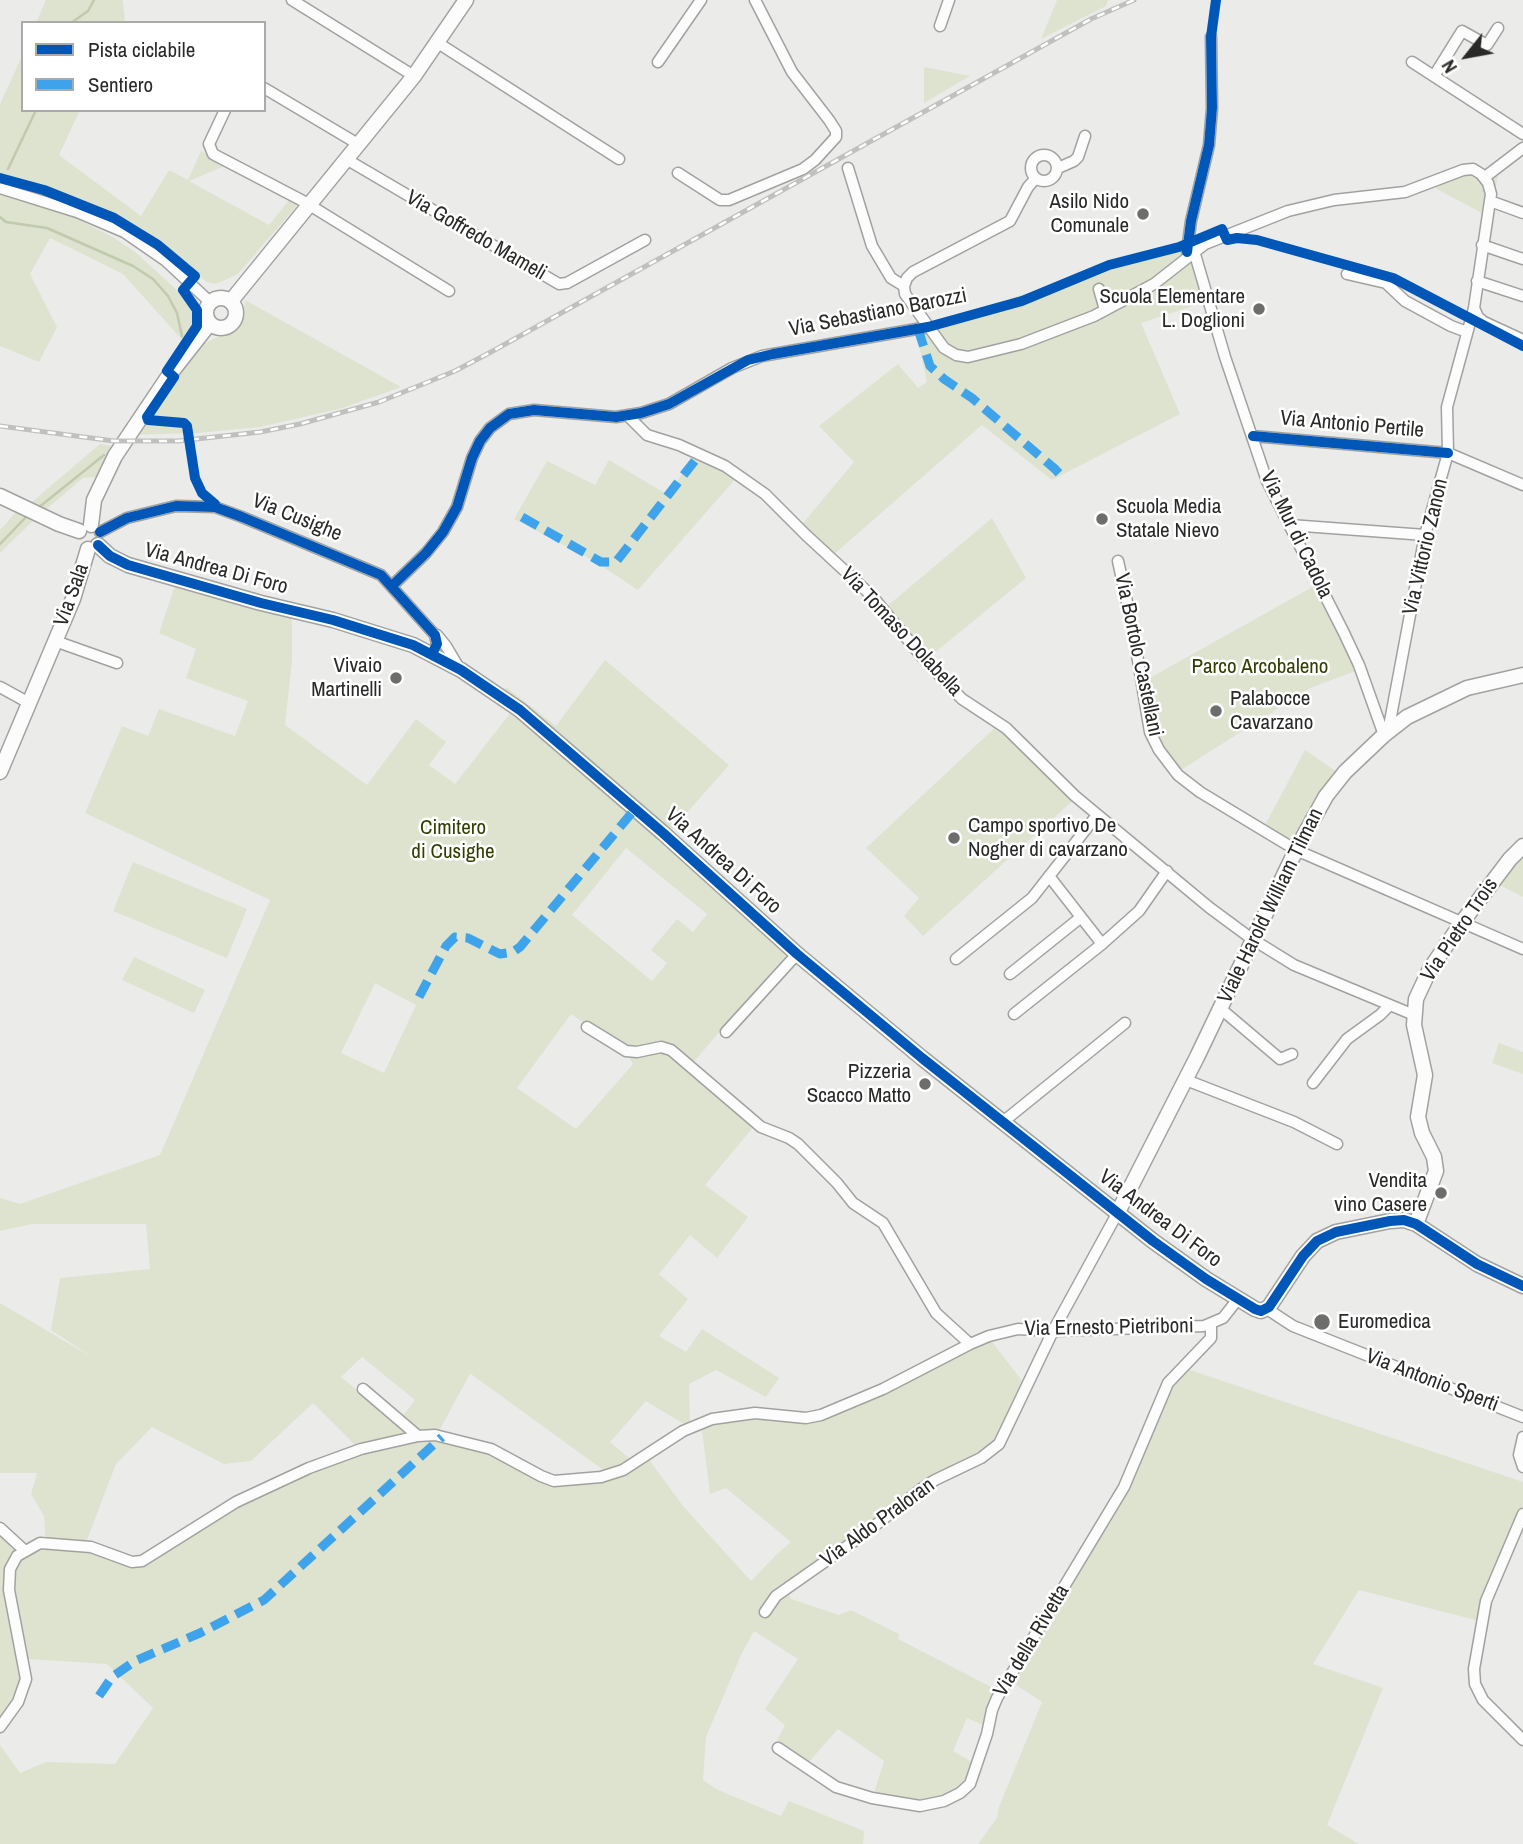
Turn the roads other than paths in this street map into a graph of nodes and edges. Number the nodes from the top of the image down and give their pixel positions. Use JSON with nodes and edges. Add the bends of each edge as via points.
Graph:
{"nodes":[{"id":1,"x":292,"y":0,"type":"edge"},
{"id":2,"x":466,"y":0,"type":"edge"},
{"id":3,"x":701,"y":0,"type":"edge"},
{"id":4,"x":755,"y":0,"type":"edge"},
{"id":5,"x":948,"y":0,"type":"edge"},
{"id":6,"x":940,"y":26,"type":"dead end"},
{"id":7,"x":1498,"y":28,"type":"dead end"},
{"id":8,"x":1211,"y":37,"type":"dead end"},
{"id":9,"x":438,"y":44,"type":"junction"},
{"id":10,"x":657,"y":62,"type":"dead end"},
{"id":11,"x":1412,"y":62,"type":"dead end"},
{"id":12,"x":414,"y":76,"type":"junction"},
{"id":13,"x":1434,"y":76,"type":"junction"},
{"id":14,"x":266,"y":89,"type":"edge"},
{"id":15,"x":224,"y":112,"type":"edge"},
{"id":16,"x":1523,"y":134,"type":"edge"},
{"id":17,"x":1085,"y":135,"type":"dead end"},
{"id":18,"x":358,"y":144,"type":"junction"},
{"id":19,"x":1523,"y":148,"type":"edge"},
{"id":20,"x":345,"y":159,"type":"junction"},
{"id":21,"x":619,"y":159,"type":"dead end"},
{"id":22,"x":848,"y":167,"type":"dead end"},
{"id":23,"x":1058,"y":167,"type":"junction"},
{"id":24,"x":678,"y":173,"type":"dead end"},
{"id":25,"x":1485,"y":177,"type":"junction"},
{"id":26,"x":1036,"y":178,"type":"junction"},
{"id":27,"x":0,"y":188,"type":"edge"},
{"id":28,"x":1490,"y":201,"type":"junction"},
{"id":29,"x":309,"y":205,"type":"junction"},
{"id":30,"x":1523,"y":213,"type":"edge"},
{"id":31,"x":645,"y":240,"type":"dead end"},
{"id":32,"x":1482,"y":245,"type":"junction"},
{"id":33,"x":1192,"y":253,"type":"junction"},
{"id":34,"x":1523,"y":259,"type":"edge"},
{"id":35,"x":1347,"y":274,"type":"dead end"},
{"id":36,"x":1477,"y":281,"type":"junction"},
{"id":37,"x":904,"y":286,"type":"junction"},
{"id":38,"x":1099,"y":289,"type":"dead end"},
{"id":39,"x":449,"y":291,"type":"dead end"},
{"id":40,"x":1523,"y":296,"type":"edge"},
{"id":41,"x":231,"y":301,"type":"junction"},
{"id":42,"x":210,"y":302,"type":"junction"},
{"id":43,"x":1474,"y":308,"type":"junction"},
{"id":44,"x":1105,"y":310,"type":"junction"},
{"id":45,"x":210,"y":323,"type":"junction"},
{"id":46,"x":928,"y":327,"type":"junction"},
{"id":47,"x":1467,"y":332,"type":"junction"},
{"id":48,"x":1523,"y":340,"type":"edge"},
{"id":49,"x":628,"y":416,"type":"junction"},
{"id":50,"x":1253,"y":436,"type":"junction"},
{"id":51,"x":1448,"y":453,"type":"junction"},
{"id":52,"x":1523,"y":485,"type":"edge"},
{"id":53,"x":0,"y":496,"type":"edge"},
{"id":54,"x":1290,"y":525,"type":"junction"},
{"id":55,"x":1425,"y":535,"type":"junction"},
{"id":56,"x":91,"y":536,"type":"junction"},
{"id":57,"x":1118,"y":561,"type":"dead end"},
{"id":58,"x":393,"y":585,"type":"junction"},
{"id":59,"x":433,"y":632,"type":"junction"},
{"id":60,"x":55,"y":641,"type":"junction"},
{"id":61,"x":432,"y":654,"type":"junction"},
{"id":62,"x":117,"y":663,"type":"dead end"},
{"id":63,"x":461,"y":670,"type":"junction"},
{"id":64,"x":1523,"y":674,"type":"edge"},
{"id":65,"x":0,"y":687,"type":"edge"},
{"id":66,"x":29,"y":703,"type":"junction"},
{"id":67,"x":1386,"y":733,"type":"junction"},
{"id":68,"x":0,"y":772,"type":"edge"},
{"id":69,"x":1097,"y":815,"type":"junction"},
{"id":70,"x":1523,"y":846,"type":"edge"},
{"id":71,"x":1296,"y":850,"type":"junction"},
{"id":72,"x":1167,"y":871,"type":"junction"},
{"id":73,"x":1049,"y":876,"type":"junction"},
{"id":74,"x":1080,"y":918,"type":"junction"},
{"id":75,"x":1463,"y":921,"type":"junction"},
{"id":76,"x":1252,"y":939,"type":"junction"},
{"id":77,"x":1102,"y":944,"type":"junction"},
{"id":78,"x":1523,"y":949,"type":"edge"},
{"id":79,"x":797,"y":954,"type":"junction"},
{"id":80,"x":956,"y":959,"type":"dead end"},
{"id":81,"x":1010,"y":974,"type":"dead end"},
{"id":82,"x":1390,"y":1004,"type":"junction"},
{"id":83,"x":1221,"y":1009,"type":"junction"},
{"id":84,"x":1014,"y":1014,"type":"dead end"},
{"id":85,"x":1414,"y":1015,"type":"junction"},
{"id":86,"x":1125,"y":1023,"type":"dead end"},
{"id":87,"x":587,"y":1027,"type":"dead end"},
{"id":88,"x":726,"y":1031,"type":"dead end"},
{"id":89,"x":1292,"y":1054,"type":"dead end"},
{"id":90,"x":1186,"y":1080,"type":"junction"},
{"id":91,"x":1313,"y":1083,"type":"dead end"},
{"id":92,"x":1004,"y":1121,"type":"junction"},
{"id":93,"x":1337,"y":1144,"type":"dead end"},
{"id":94,"x":1118,"y":1212,"type":"junction"},
{"id":95,"x":1416,"y":1224,"type":"junction"},
{"id":96,"x":1523,"y":1286,"type":"edge"},
{"id":97,"x":1238,"y":1299,"type":"junction"},
{"id":98,"x":1266,"y":1309,"type":"junction"},
{"id":99,"x":1211,"y":1325,"type":"junction"},
{"id":100,"x":1053,"y":1331,"type":"junction"},
{"id":101,"x":970,"y":1344,"type":"junction"},
{"id":102,"x":363,"y":1389,"type":"dead end"},
{"id":103,"x":1523,"y":1417,"type":"edge"},
{"id":104,"x":418,"y":1436,"type":"junction"},
{"id":105,"x":1523,"y":1437,"type":"edge"},
{"id":106,"x":1523,"y":1467,"type":"edge"},
{"id":107,"x":1523,"y":1514,"type":"edge"},
{"id":108,"x":0,"y":1528,"type":"edge"},
{"id":109,"x":24,"y":1550,"type":"junction"},
{"id":110,"x":765,"y":1612,"type":"dead end"},
{"id":111,"x":0,"y":1727,"type":"edge"},
{"id":112,"x":1523,"y":1740,"type":"edge"},
{"id":113,"x":778,"y":1748,"type":"dead end"}],
"edges":[{"from":1,"to":12,"type":"street"},
{"from":2,"to":9,"type":"street"},
{"from":3,"to":10,"type":"street"},
{"from":4,"to":24,"type":"street","via":[[792,72],[829,120],[836,137],[803,169],[729,200],[720,200]]},
{"from":5,"to":6,"type":"street"},
{"from":7,"to":13,"type":"street","via":[[1487,45],[1462,31]]},
{"from":8,"to":33,"type":"street","name":"Via Mur di Cadola","via":[[1209,145],[1191,220],[1187,251]]},
{"from":9,"to":12,"type":"street"},
{"from":9,"to":21,"type":"street"},
{"from":11,"to":13,"type":"street"},
{"from":12,"to":18,"type":"street"},
{"from":13,"to":16,"type":"street"},
{"from":14,"to":18,"type":"street"},
{"from":15,"to":29,"type":"street","via":[[210,140],[211,152]]},
{"from":17,"to":23,"type":"street","via":[[1078,157]]},
{"from":18,"to":20,"type":"street"},
{"from":19,"to":25,"type":"street"},
{"from":20,"to":29,"type":"street"},
{"from":20,"to":31,"type":"street","name":"Via Goffredo Mameli","via":[[559,284]]},
{"from":22,"to":37,"type":"street","via":[[872,246],[891,278]]},
{"from":23,"to":26,"type":"street","via":[[1052,179]]},
{"from":23,"to":26,"type":"street","via":[[1052,156],[1039,155],[1031,166]]},
{"from":25,"to":28,"type":"street","name":"Via Vittorio Zanon"},
{"from":25,"to":33,"type":"street","name":"Via Sebastiano Barozzi","via":[[1473,169],[1463,170],[1405,192],[1287,211]]},
{"from":26,"to":37,"type":"street","via":[[1010,221],[914,272]]},
{"from":27,"to":42,"type":"street","via":[[124,232],[166,261]]},
{"from":28,"to":30,"type":"street"},
{"from":28,"to":32,"type":"street","name":"Via Vittorio Zanon"},
{"from":29,"to":39,"type":"street"},
{"from":29,"to":41,"type":"street"},
{"from":32,"to":34,"type":"street"},
{"from":32,"to":36,"type":"street","name":"Via Vittorio Zanon"},
{"from":33,"to":44,"type":"street","name":"Via Sebastiano Barozzi","via":[[1154,284]]},
{"from":33,"to":50,"type":"street","name":"Via Mur di Cadola"},
{"from":35,"to":47,"type":"street","via":[[1386,283],[1405,301]]},
{"from":36,"to":40,"type":"street"},
{"from":36,"to":43,"type":"street","name":"Via Vittorio Zanon"},
{"from":37,"to":46,"type":"street"},
{"from":38,"to":44,"type":"street"},
{"from":41,"to":42,"type":"street","via":[[218,298]]},
{"from":41,"to":45,"type":"street","via":[[236,315],[232,323],[218,328]]},
{"from":42,"to":45,"type":"street","via":[[206,310]]},
{"from":43,"to":47,"type":"street","name":"Via Vittorio Zanon"},
{"from":43,"to":48,"type":"street","via":[[1484,322]]},
{"from":44,"to":46,"type":"street","name":"Via Sebastiano Barozzi","via":[[1046,335],[968,357],[944,348]]},
{"from":45,"to":56,"type":"street","via":[[115,456],[94,500]]},
{"from":46,"to":49,"type":"street","name":"Via Sebastiano Barozzi","via":[[762,356],[669,404]]},
{"from":47,"to":51,"type":"street","name":"Via Vittorio Zanon","via":[[1446,415]]},
{"from":49,"to":58,"type":"street","name":"Via Sebastiano Barozzi","via":[[525,410],[496,423],[476,450],[450,521]]},
{"from":49,"to":69,"type":"street","name":"Via Tomaso Dolabella","via":[[647,435],[725,466],[765,494],[872,596],[962,699],[1006,728]]},
{"from":50,"to":51,"type":"street","name":"Via Antonio Pertile"},
{"from":50,"to":54,"type":"street","name":"Via Mur di Cadola","via":[[1267,481]]},
{"from":51,"to":52,"type":"street","name":"Via Antonio Pertile"},
{"from":51,"to":55,"type":"street","name":"Via Vittorio Zanon"},
{"from":53,"to":56,"type":"street"},
{"from":54,"to":55,"type":"street"},
{"from":54,"to":67,"type":"street","name":"Via Mur di Cadola","via":[[1359,665]]},
{"from":55,"to":67,"type":"street","name":"Via Vittorio Zanon"},
{"from":56,"to":58,"type":"street","name":"Via Cusighe","via":[[127,518],[164,508],[215,507],[372,569]]},
{"from":56,"to":60,"type":"street","name":"Via Sala"},
{"from":56,"to":61,"type":"street","name":"Via Andrea Di Foro","via":[[110,556],[128,565],[333,620]]},
{"from":57,"to":71,"type":"street","name":"Via Bortolo Castellani","via":[[1150,732],[1164,758],[1191,786]]},
{"from":58,"to":59,"type":"street","name":"Via Cusighe"},
{"from":59,"to":61,"type":"street","via":[[438,640]]},
{"from":59,"to":63,"type":"street","name":"Via Cusighe"},
{"from":60,"to":62,"type":"street","name":"Via Sala"},
{"from":60,"to":66,"type":"street","name":"Via Sala"},
{"from":61,"to":63,"type":"street","name":"Via Andrea Di Foro"},
{"from":63,"to":79,"type":"street","name":"Via Andrea Di Foro","via":[[520,710]]},
{"from":64,"to":67,"type":"street","name":"Viale Harold William Tilman","via":[[1467,688],[1407,717]]},
{"from":65,"to":66,"type":"street"},
{"from":66,"to":68,"type":"street","name":"Via Sala"},
{"from":67,"to":71,"type":"street","name":"Viale Harold William Tilman","via":[[1326,796]]},
{"from":69,"to":72,"type":"street","name":"Via Tomaso Dolabella"},
{"from":69,"to":73,"type":"street"},
{"from":70,"to":75,"type":"street","name":"Via Pietro Trois"},
{"from":71,"to":75,"type":"street","name":"Via Bortolo Castellani"},
{"from":71,"to":76,"type":"street","name":"Viale Harold William Tilman"},
{"from":72,"to":76,"type":"street","name":"Via Tomaso Dolabella"},
{"from":72,"to":77,"type":"street","via":[[1139,911]]},
{"from":73,"to":74,"type":"street"},
{"from":73,"to":80,"type":"street","via":[[1032,898]]},
{"from":74,"to":77,"type":"street"},
{"from":74,"to":81,"type":"street"},
{"from":75,"to":78,"type":"street","name":"Via Bortolo Castellani"},
{"from":75,"to":85,"type":"street","name":"Via Pietro Trois","via":[[1423,981]]},
{"from":76,"to":82,"type":"street","name":"Via Tomaso Dolabella","via":[[1294,965]]},
{"from":76,"to":83,"type":"street","name":"Viale Harold William Tilman"},
{"from":77,"to":84,"type":"street"},
{"from":79,"to":88,"type":"street"},
{"from":79,"to":92,"type":"street","name":"Via Andrea Di Foro"},
{"from":82,"to":85,"type":"street","name":"Via Tomaso Dolabella"},
{"from":82,"to":91,"type":"street","via":[[1347,1039]]},
{"from":83,"to":89,"type":"street","via":[[1280,1059]]},
{"from":83,"to":90,"type":"street","name":"Viale Harold William Tilman"},
{"from":85,"to":95,"type":"street","name":"Via Pietro Trois","via":[[1425,1075],[1418,1117],[1436,1171]]},
{"from":86,"to":92,"type":"street"},
{"from":87,"to":101,"type":"street","via":[[626,1051],[671,1050],[757,1125],[798,1144],[853,1203],[883,1223],[936,1312]]},
{"from":90,"to":93,"type":"street"},
{"from":90,"to":94,"type":"street","name":"Viale Harold William Tilman"},
{"from":92,"to":94,"type":"street","name":"Via Andrea Di Foro"},
{"from":94,"to":97,"type":"street","name":"Via Andrea Di Foro"},
{"from":94,"to":100,"type":"street","name":"Via Andrea Di Foro"},
{"from":95,"to":96,"type":"street","via":[[1477,1264]]},
{"from":95,"to":98,"type":"street","via":[[1390,1221],[1326,1236],[1303,1256]]},
{"from":97,"to":98,"type":"street","name":"Via Andrea Di Foro","via":[[1258,1311]]},
{"from":97,"to":99,"type":"street","name":"Via Ernesto Pietriboni"},
{"from":98,"to":103,"type":"street","name":"Via Antonio Sperti","via":[[1293,1326]]},
{"from":99,"to":100,"type":"street","name":"Via Ernesto Pietriboni"},
{"from":99,"to":113,"type":"street","name":"Via della Rivetta","via":[[1211,1338],[1168,1383],[1124,1487],[998,1698],[970,1784],[944,1801],[920,1806],[872,1798],[836,1787]]},
{"from":100,"to":101,"type":"street","name":"Via Ernesto Pietriboni","via":[[1018,1329]]},
{"from":100,"to":110,"type":"street","name":"Via Aldo Praloran","via":[[1005,1436],[994,1449],[921,1489],[776,1596]]},
{"from":101,"to":104,"type":"street","name":"Via Ernesto Pietriboni","via":[[821,1415],[742,1413],[698,1424],[623,1470],[601,1477],[554,1481],[491,1449],[435,1435]]},
{"from":102,"to":104,"type":"street"},
{"from":104,"to":109,"type":"street","name":"Via Ernesto Pietriboni","via":[[361,1449],[309,1468],[236,1502],[142,1562],[98,1549],[48,1542]]},
{"from":105,"to":106,"type":"street","via":[[1519,1455]]},
{"from":107,"to":112,"type":"street","via":[[1486,1601],[1474,1669],[1475,1685],[1483,1700]]},
{"from":108,"to":109,"type":"street"},
{"from":109,"to":111,"type":"street","via":[[13,1562],[8,1578],[26,1679],[18,1702]]}]}
